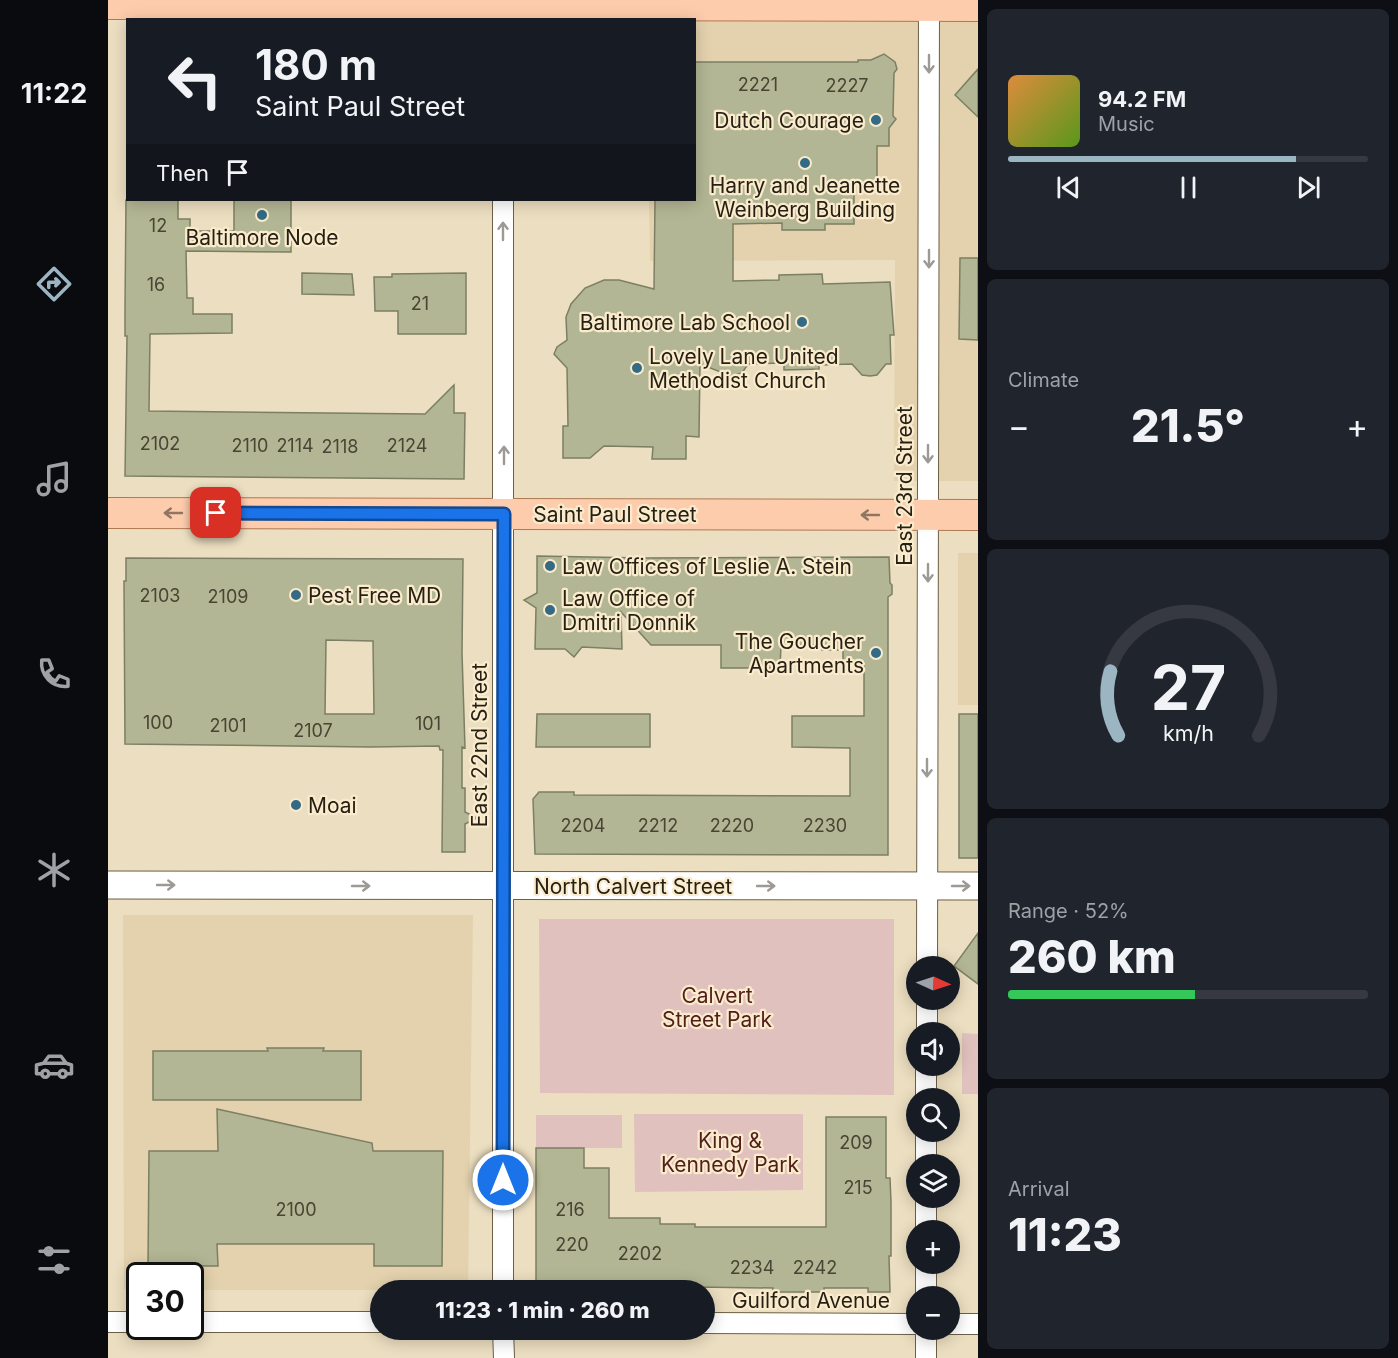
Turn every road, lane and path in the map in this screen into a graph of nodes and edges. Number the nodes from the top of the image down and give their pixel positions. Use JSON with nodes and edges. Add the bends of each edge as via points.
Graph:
{"nodes":[{"id":1,"x":929,"y":3,"type":"edge"},
{"id":2,"x":108,"y":4,"type":"edge"},
{"id":3,"x":978,"y":6,"type":"edge"},
{"id":4,"x":503,"y":8,"type":"edge"},
{"id":5,"x":503,"y":201,"type":"edge"},
{"id":6,"x":108,"y":513,"type":"edge"},
{"id":7,"x":504,"y":514,"type":"junction"},
{"id":8,"x":928,"y":515,"type":"junction"},
{"id":9,"x":978,"y":515,"type":"edge"},
{"id":10,"x":108,"y":885,"type":"edge"},
{"id":11,"x":503,"y":886,"type":"junction"},
{"id":12,"x":927,"y":886,"type":"junction"},
{"id":13,"x":978,"y":886,"type":"edge"},
{"id":14,"x":927,"y":956,"type":"edge"},
{"id":15,"x":503,"y":1280,"type":"edge"},
{"id":16,"x":108,"y":1322,"type":"edge"},
{"id":17,"x":126,"y":1322,"type":"edge"},
{"id":18,"x":204,"y":1322,"type":"edge"},
{"id":19,"x":370,"y":1322,"type":"edge"},
{"id":20,"x":715,"y":1323,"type":"edge"},
{"id":21,"x":906,"y":1324,"type":"edge"},
{"id":22,"x":960,"y":1324,"type":"edge"},
{"id":23,"x":978,"y":1324,"type":"edge"},
{"id":24,"x":503,"y":1340,"type":"edge"},
{"id":25,"x":926,"y":1340,"type":"edge"},
{"id":26,"x":504,"y":1358,"type":"edge"},
{"id":27,"x":926,"y":1358,"type":"edge"}],
"edges":[{"from":1,"to":3,"type":"main road"},
{"from":1,"to":4,"type":"main road"},
{"from":1,"to":8,"type":"street","name":"East 23rd Street","one_way":true},
{"from":2,"to":4,"type":"main road"},
{"from":7,"to":5,"type":"street","name":"East 22nd Street","one_way":true},
{"from":7,"to":6,"type":"main road","name":"Saint Paul Street","one_way":true},
{"from":8,"to":7,"type":"main road","name":"Saint Paul Street","one_way":true},
{"from":7,"to":11,"type":"street","name":"East 22nd Street"},
{"from":8,"to":9,"type":"main road","name":"Saint Paul Street"},
{"from":8,"to":12,"type":"street","name":"East 23rd Street","one_way":true},
{"from":10,"to":11,"type":"main road","name":"North Calvert Street","one_way":true},
{"from":11,"to":12,"type":"main road","name":"North Calvert Street","one_way":true},
{"from":11,"to":15,"type":"street","name":"East 22nd Street"},
{"from":12,"to":13,"type":"main road","name":"North Calvert Street","one_way":true},
{"from":12,"to":14,"type":"street","name":"East 23rd Street"},
{"from":16,"to":17,"type":"street"},
{"from":18,"to":19,"type":"street"},
{"from":20,"to":21,"type":"street","name":"Guilford Avenue"},
{"from":22,"to":23,"type":"street"},
{"from":24,"to":26,"type":"street"},
{"from":25,"to":27,"type":"street"}]}
